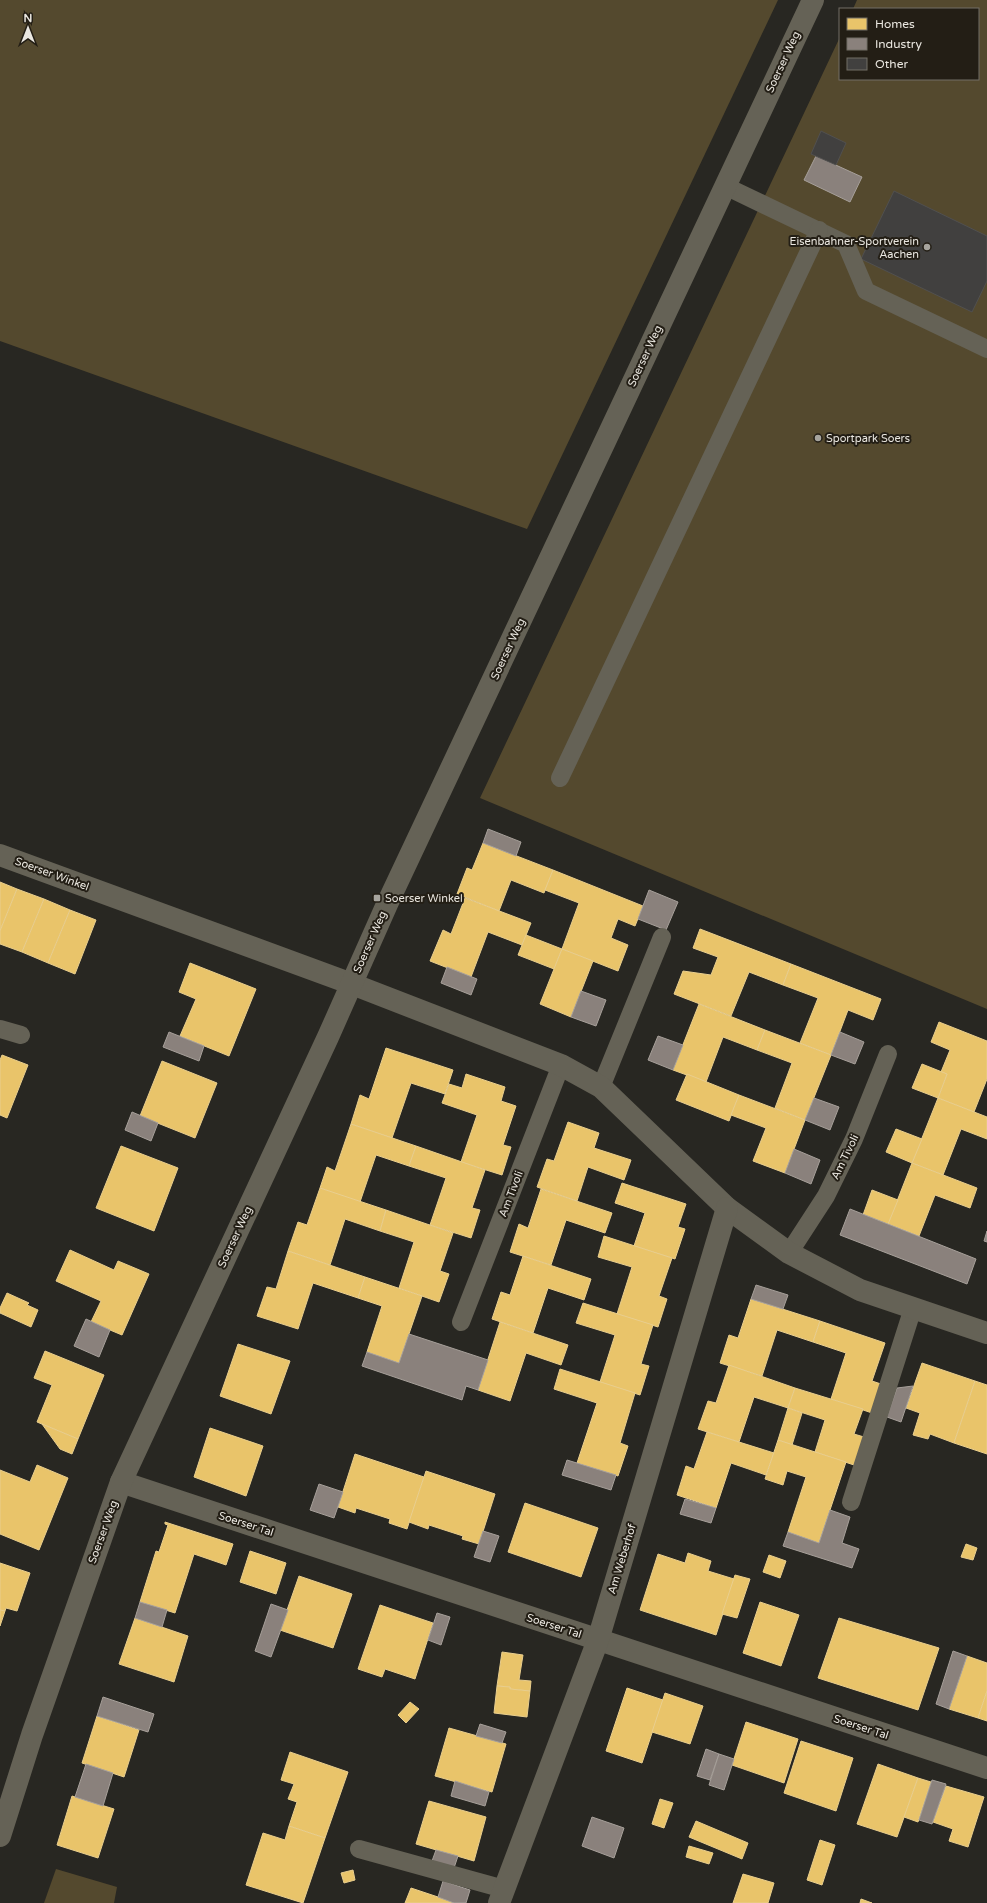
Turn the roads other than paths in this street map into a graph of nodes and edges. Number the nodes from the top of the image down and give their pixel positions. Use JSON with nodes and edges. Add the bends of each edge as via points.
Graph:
{"nodes":[{"id":1,"x":813,"y":0,"type":"edge"},
{"id":2,"x":725,"y":186,"type":"junction"},
{"id":3,"x":818,"y":230,"type":"junction"},
{"id":4,"x":987,"y":349,"type":"edge"},
{"id":5,"x":560,"y":778,"type":"dead end"},
{"id":6,"x":0,"y":855,"type":"edge"},
{"id":7,"x":662,"y":937,"type":"dead end"},
{"id":8,"x":352,"y":984,"type":"junction"},
{"id":9,"x":0,"y":1028,"type":"edge"},
{"id":10,"x":20,"y":1035,"type":"dead end"},
{"id":11,"x":888,"y":1054,"type":"dead end"},
{"id":12,"x":561,"y":1065,"type":"junction"},
{"id":13,"x":601,"y":1087,"type":"junction"},
{"id":14,"x":727,"y":1208,"type":"junction"},
{"id":15,"x":789,"y":1254,"type":"junction"},
{"id":16,"x":913,"y":1308,"type":"junction"},
{"id":17,"x":461,"y":1322,"type":"dead end"},
{"id":18,"x":987,"y":1333,"type":"edge"},
{"id":19,"x":121,"y":1482,"type":"junction"},
{"id":20,"x":851,"y":1502,"type":"dead end"},
{"id":21,"x":598,"y":1640,"type":"junction"},
{"id":22,"x":987,"y":1768,"type":"edge"},
{"id":23,"x":0,"y":1836,"type":"edge"},
{"id":24,"x":359,"y":1849,"type":"dead end"},
{"id":25,"x":502,"y":1896,"type":"edge"}],
"edges":[{"from":1,"to":2,"type":"street","name":"Soerser Weg"},
{"from":2,"to":3,"type":"lane"},
{"from":2,"to":8,"type":"street","name":"Soerser Weg","via":[[388,902]]},
{"from":3,"to":4,"type":"lane","via":[[846,244],[866,291]]},
{"from":3,"to":5,"type":"lane"},
{"from":6,"to":8,"type":"street","name":"Soerser Winkel"},
{"from":7,"to":13,"type":"lane"},
{"from":8,"to":12,"type":"street"},
{"from":8,"to":19,"type":"street","name":"Soerser Weg"},
{"from":9,"to":10,"type":"lane"},
{"from":11,"to":15,"type":"lane","name":"Am Tivoli","via":[[854,1140],[826,1196]]},
{"from":12,"to":13,"type":"street"},
{"from":12,"to":17,"type":"lane","name":"Am Tivoli"},
{"from":13,"to":14,"type":"street"},
{"from":14,"to":15,"type":"street"},
{"from":14,"to":21,"type":"street","name":"Am Weberhof"},
{"from":15,"to":16,"type":"street","via":[[860,1290]]},
{"from":16,"to":18,"type":"street"},
{"from":16,"to":20,"type":"lane"},
{"from":19,"to":21,"type":"street","name":"Soerser Tal"},
{"from":19,"to":23,"type":"street","name":"Soerser Weg","via":[[32,1735]]},
{"from":21,"to":22,"type":"street","name":"Soerser Tal"},
{"from":21,"to":25,"type":"street","name":"Am Weberhof"},
{"from":24,"to":25,"type":"lane"}]}
